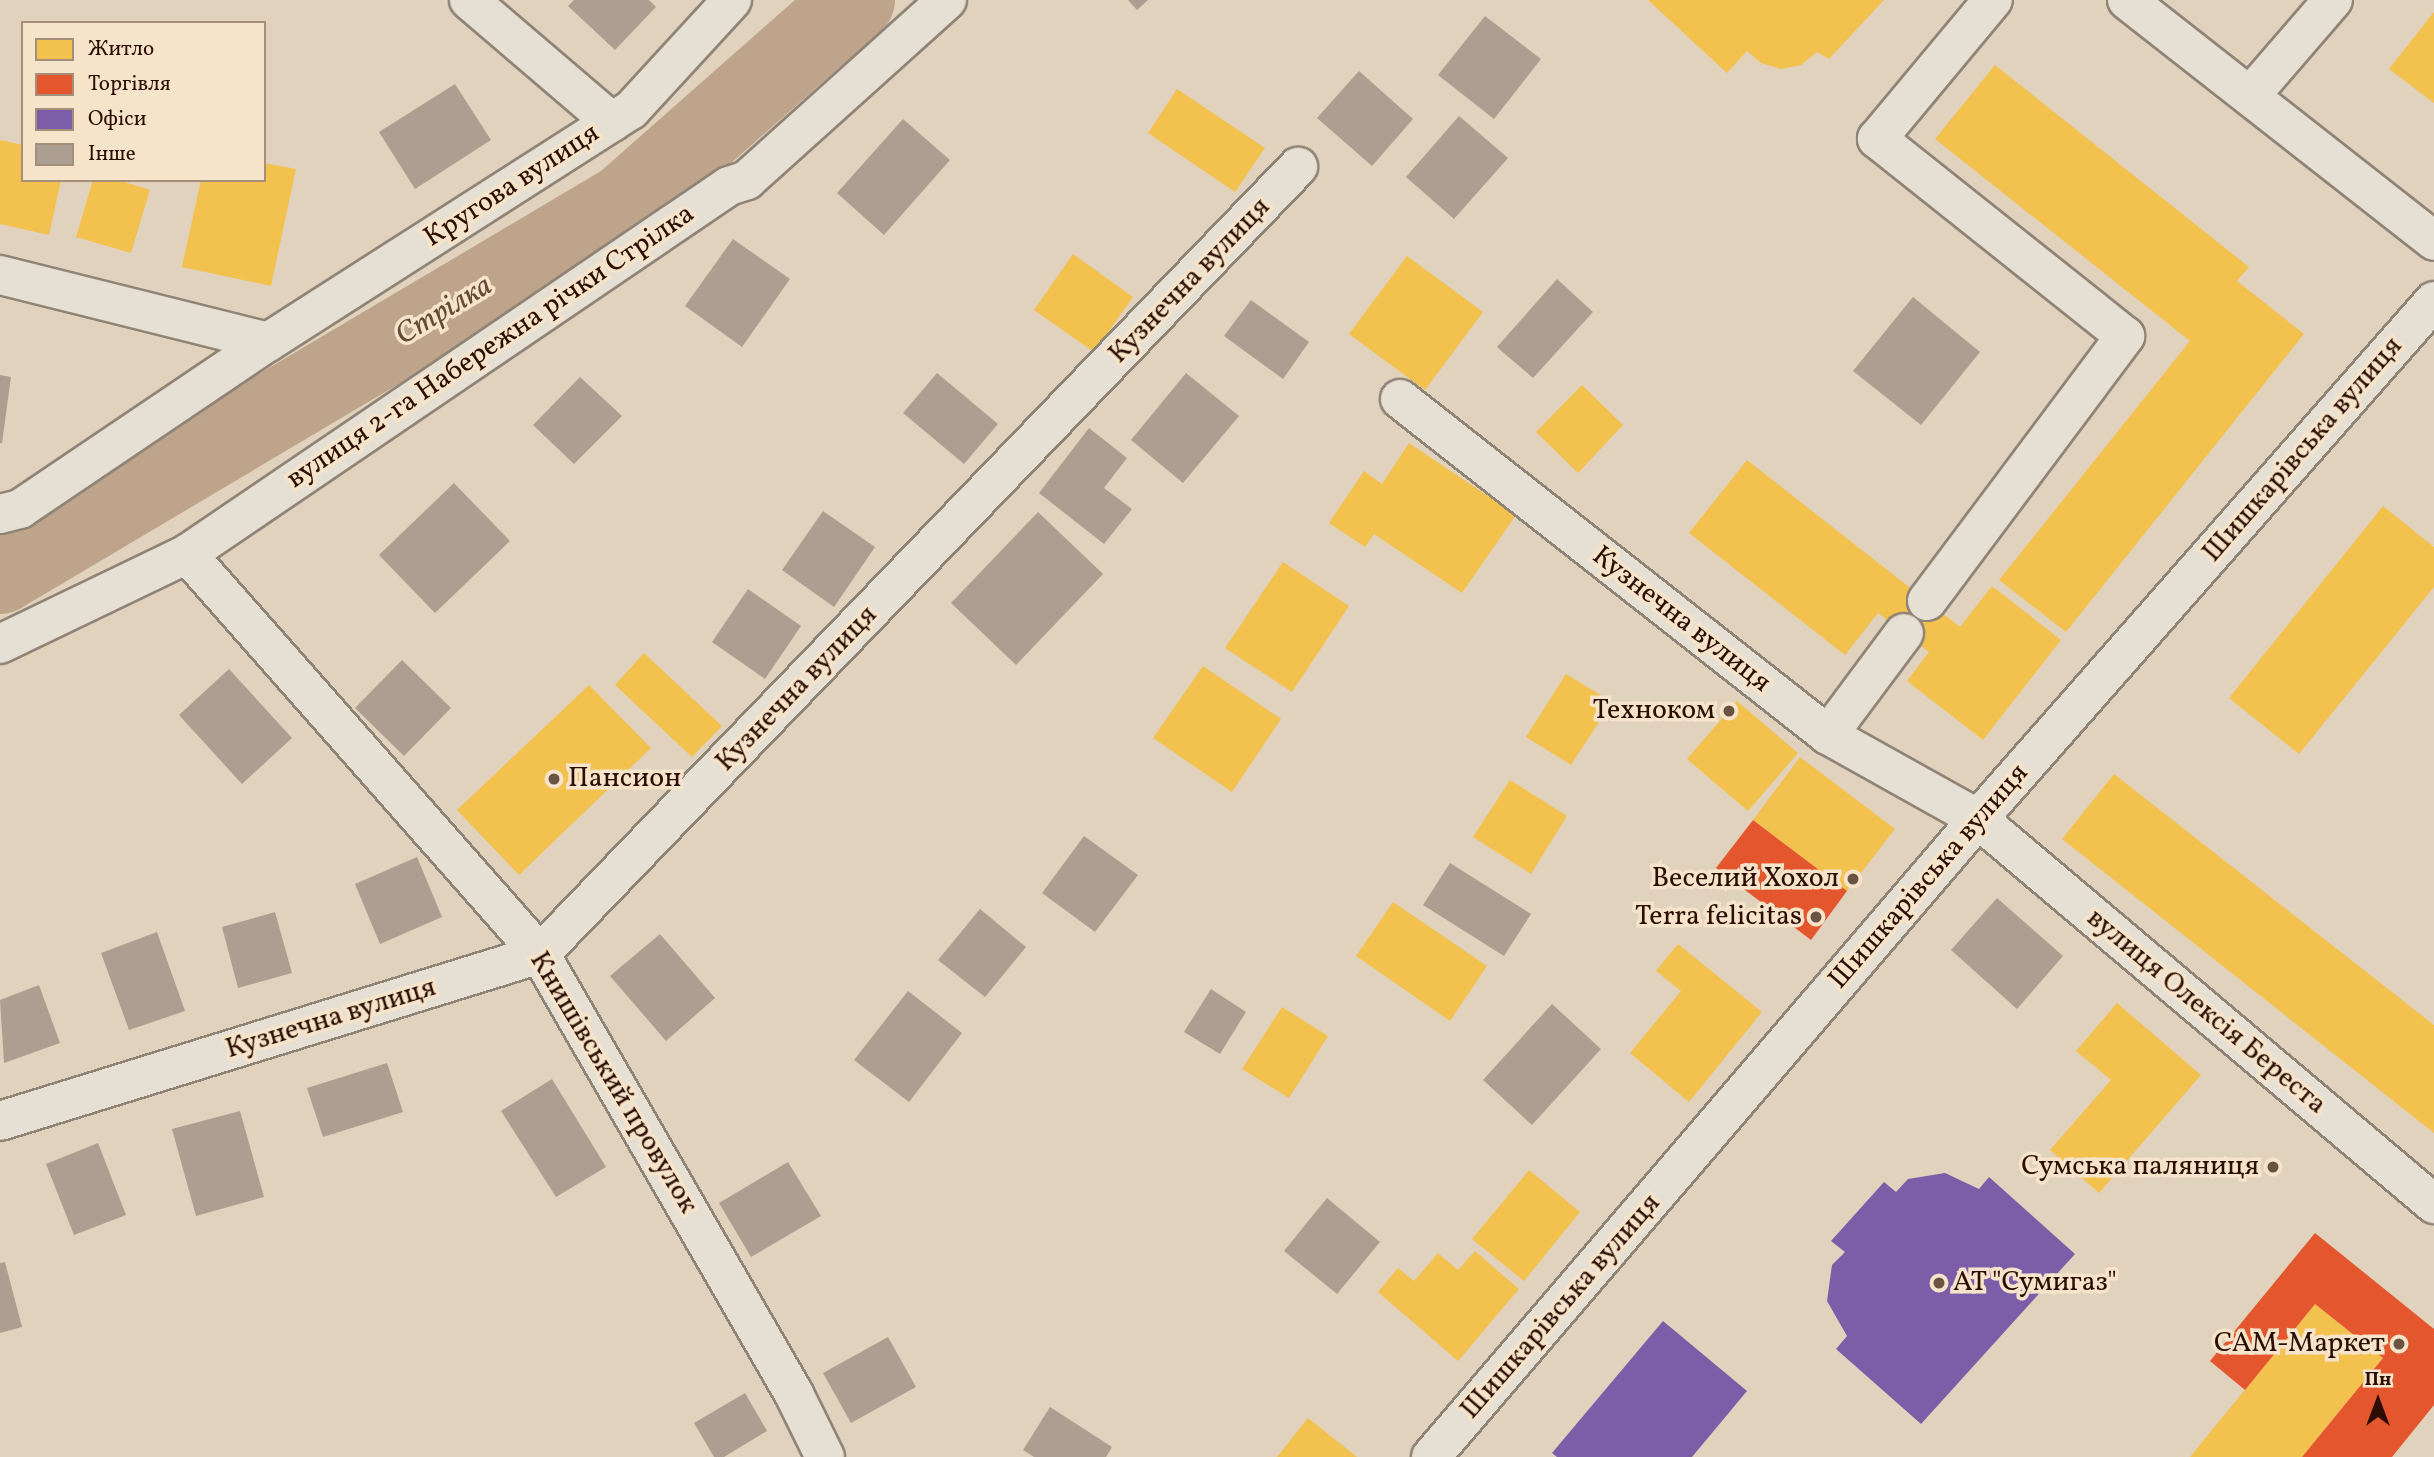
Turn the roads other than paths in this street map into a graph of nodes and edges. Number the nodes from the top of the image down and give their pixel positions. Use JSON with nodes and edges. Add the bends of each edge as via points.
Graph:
{"nodes":[{"id":1,"x":469,"y":0,"type":"edge"},
{"id":2,"x":732,"y":0,"type":"edge"},
{"id":3,"x":947,"y":0,"type":"edge"},
{"id":4,"x":1993,"y":0,"type":"edge"},
{"id":5,"x":2127,"y":0,"type":"edge"},
{"id":6,"x":2333,"y":0,"type":"edge"},
{"id":7,"x":2250,"y":96,"type":"junction"},
{"id":8,"x":612,"y":122,"type":"junction"},
{"id":9,"x":1298,"y":167,"type":"dead end"},
{"id":10,"x":2434,"y":241,"type":"edge"},
{"id":11,"x":0,"y":275,"type":"edge"},
{"id":12,"x":2434,"y":301,"type":"edge"},
{"id":13,"x":268,"y":342,"type":"junction"},
{"id":14,"x":1399,"y":398,"type":"dead end"},
{"id":15,"x":0,"y":514,"type":"edge"},
{"id":16,"x":187,"y":554,"type":"junction"},
{"id":17,"x":1927,"y":601,"type":"dead end"},
{"id":18,"x":1904,"y":633,"type":"dead end"},
{"id":19,"x":0,"y":644,"type":"edge"},
{"id":20,"x":1828,"y":735,"type":"junction"},
{"id":21,"x":1978,"y":818,"type":"junction"},
{"id":22,"x":540,"y":954,"type":"junction"},
{"id":23,"x":0,"y":1121,"type":"edge"},
{"id":24,"x":2434,"y":1205,"type":"edge"},
{"id":25,"x":825,"y":1457,"type":"edge"},
{"id":26,"x":1431,"y":1457,"type":"edge"}],
"edges":[{"from":1,"to":8,"type":"street"},
{"from":2,"to":8,"type":"street","name":"Кругова вулиця","via":[[631,110]]},
{"from":3,"to":16,"type":"street","name":"вулиця 2-га Набережна річки Стрілка","via":[[747,180],[729,186]]},
{"from":4,"to":17,"type":"street","via":[[1877,139],[2125,336]]},
{"from":5,"to":7,"type":"street"},
{"from":6,"to":7,"type":"street"},
{"from":7,"to":10,"type":"street"},
{"from":8,"to":13,"type":"street","name":"Кругова вулиця"},
{"from":9,"to":22,"type":"street","name":"Кузнечна вулиця"},
{"from":11,"to":13,"type":"street"},
{"from":12,"to":21,"type":"street","name":"Шишкарівська вулиця"},
{"from":13,"to":15,"type":"street","name":"Кругова вулиця","via":[[20,509]]},
{"from":14,"to":20,"type":"street","name":"Кузнечна вулиця"},
{"from":16,"to":19,"type":"street","name":"вулиця 2-га Набережна річки Стрілка"},
{"from":16,"to":22,"type":"street","name":"Книшівський провулок"},
{"from":18,"to":20,"type":"street"},
{"from":20,"to":21,"type":"street","name":"Кузнечна вулиця"},
{"from":21,"to":24,"type":"street","name":"вулиця Олексія Береста"},
{"from":21,"to":26,"type":"street","name":"Шишкарівська вулиця"},
{"from":22,"to":23,"type":"street","name":"Кузнечна вулиця"},
{"from":22,"to":25,"type":"street","name":"Книшівський провулок","via":[[794,1394]]}]}
